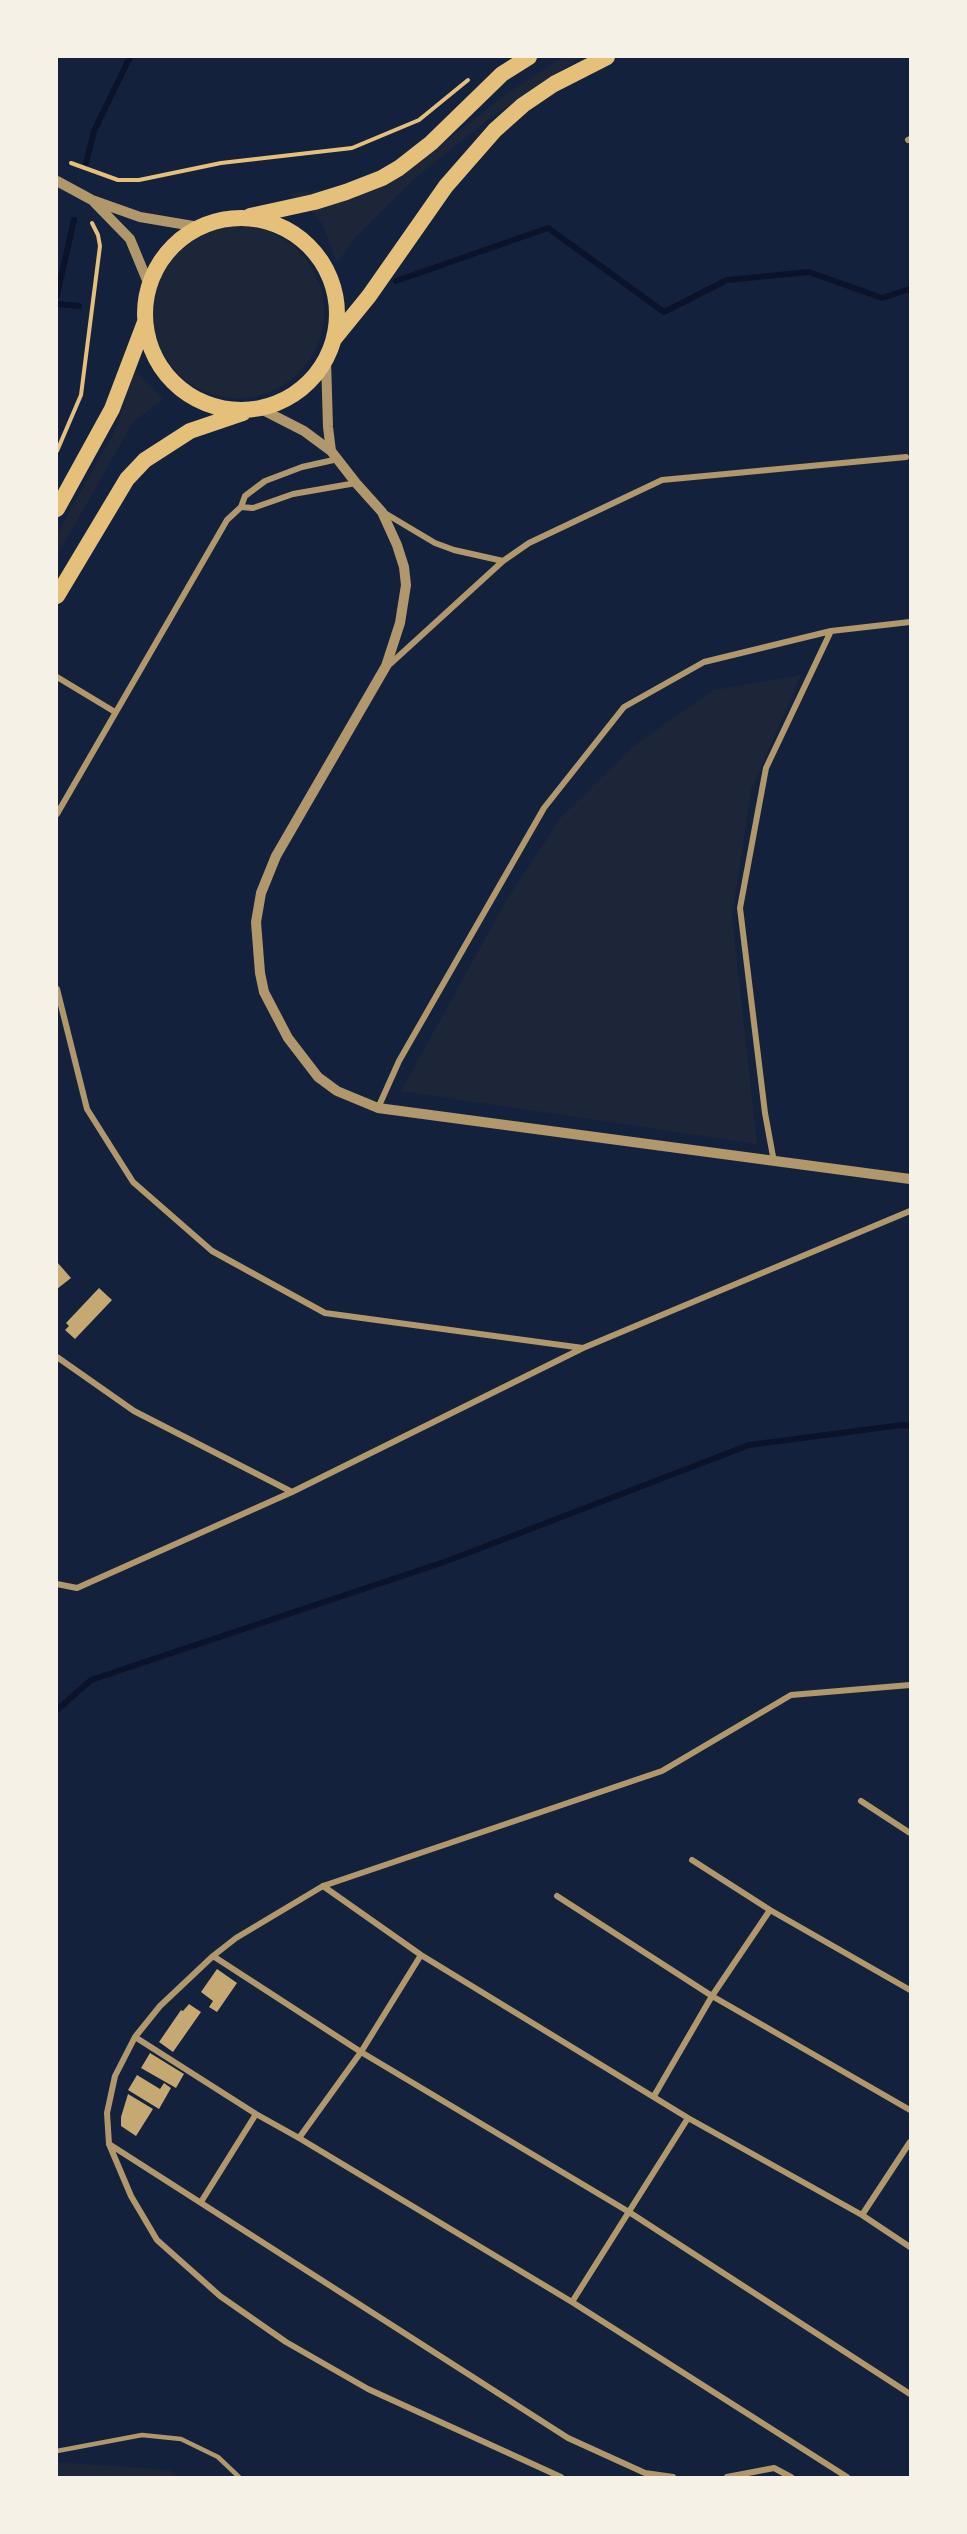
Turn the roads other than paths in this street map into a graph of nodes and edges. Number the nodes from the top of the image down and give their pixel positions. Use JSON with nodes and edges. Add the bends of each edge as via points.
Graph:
{"nodes":[{"id":1,"x":529,"y":57,"type":"edge"},
{"id":2,"x":607,"y":57,"type":"edge"},
{"id":3,"x":57,"y":181,"type":"edge"},
{"id":4,"x":92,"y":200,"type":"junction"},
{"id":5,"x":244,"y":218,"type":"junction"},
{"id":6,"x":199,"y":227,"type":"junction"},
{"id":7,"x":149,"y":285,"type":"junction"},
{"id":8,"x":145,"y":322,"type":"junction"},
{"id":9,"x":334,"y":339,"type":"junction"},
{"id":10,"x":326,"y":360,"type":"junction"},
{"id":11,"x":258,"y":409,"type":"junction"},
{"id":12,"x":335,"y":455,"type":"junction"},
{"id":13,"x":906,"y":457,"type":"dead end"},
{"id":14,"x":356,"y":483,"type":"junction"},
{"id":15,"x":241,"y":507,"type":"junction"},
{"id":16,"x":57,"y":509,"type":"edge"},
{"id":17,"x":382,"y":512,"type":"junction"},
{"id":18,"x":503,"y":561,"type":"junction"},
{"id":19,"x":57,"y":596,"type":"edge"},
{"id":20,"x":910,"y":622,"type":"edge"},
{"id":21,"x":831,"y":631,"type":"junction"},
{"id":22,"x":386,"y":666,"type":"junction"},
{"id":23,"x":57,"y":677,"type":"edge"},
{"id":24,"x":115,"y":712,"type":"junction"},
{"id":25,"x":57,"y":814,"type":"edge"},
{"id":26,"x":57,"y":989,"type":"edge"},
{"id":27,"x":378,"y":1108,"type":"junction"},
{"id":28,"x":774,"y":1162,"type":"junction"},
{"id":29,"x":910,"y":1179,"type":"edge"},
{"id":30,"x":910,"y":1211,"type":"edge"},
{"id":31,"x":583,"y":1348,"type":"junction"},
{"id":32,"x":57,"y":1358,"type":"edge"},
{"id":33,"x":292,"y":1492,"type":"junction"},
{"id":34,"x":57,"y":1584,"type":"edge"},
{"id":35,"x":910,"y":1684,"type":"edge"},
{"id":36,"x":861,"y":1801,"type":"dead end"},
{"id":37,"x":910,"y":1833,"type":"edge"},
{"id":38,"x":692,"y":1860,"type":"dead end"},
{"id":39,"x":323,"y":1886,"type":"junction"},
{"id":40,"x":557,"y":1896,"type":"dead end"},
{"id":41,"x":770,"y":1910,"type":"junction"},
{"id":42,"x":421,"y":1955,"type":"junction"},
{"id":43,"x":213,"y":1956,"type":"junction"},
{"id":44,"x":910,"y":1990,"type":"edge"},
{"id":45,"x":712,"y":1996,"type":"junction"},
{"id":46,"x":135,"y":2037,"type":"junction"},
{"id":47,"x":361,"y":2052,"type":"junction"},
{"id":48,"x":654,"y":2096,"type":"junction"},
{"id":49,"x":910,"y":2110,"type":"edge"},
{"id":50,"x":256,"y":2114,"type":"junction"},
{"id":51,"x":688,"y":2118,"type":"junction"},
{"id":52,"x":299,"y":2138,"type":"junction"},
{"id":53,"x":910,"y":2142,"type":"edge"},
{"id":54,"x":109,"y":2144,"type":"junction"},
{"id":55,"x":201,"y":2202,"type":"junction"},
{"id":56,"x":629,"y":2212,"type":"junction"},
{"id":57,"x":862,"y":2215,"type":"junction"},
{"id":58,"x":910,"y":2247,"type":"edge"},
{"id":59,"x":572,"y":2302,"type":"junction"},
{"id":60,"x":910,"y":2394,"type":"edge"},
{"id":61,"x":57,"y":2451,"type":"edge"},
{"id":62,"x":239,"y":2477,"type":"edge"},
{"id":63,"x":561,"y":2477,"type":"edge"},
{"id":64,"x":673,"y":2477,"type":"edge"},
{"id":65,"x":727,"y":2477,"type":"edge"},
{"id":66,"x":791,"y":2477,"type":"edge"},
{"id":67,"x":847,"y":2477,"type":"edge"}],
"edges":[{"from":1,"to":5,"type":"highway","via":[[502,74],[431,143],[399,168],[346,192]]},
{"from":2,"to":9,"type":"highway","via":[[554,84],[495,130],[446,186]]},
{"from":3,"to":4,"type":"street"},
{"from":4,"to":6,"type":"street","via":[[160,222]]},
{"from":4,"to":7,"type":"street","via":[[130,239]]},
{"from":5,"to":6,"type":"highway"},
{"from":5,"to":9,"type":"highway","via":[[272,223],[298,237],[318,257],[332,282],[337,310]]},
{"from":6,"to":7,"type":"highway","via":[[177,242],[160,262]]},
{"from":7,"to":8,"type":"highway"},
{"from":8,"to":11,"type":"highway","via":[[153,352],[170,378],[186,391],[223,408]]},
{"from":8,"to":16,"type":"highway","via":[[112,409]]},
{"from":9,"to":10,"type":"highway"},
{"from":10,"to":11,"type":"highway","via":[[295,394]]},
{"from":10,"to":12,"type":"street","via":[[328,427]]},
{"from":11,"to":12,"type":"street","via":[[304,431]]},
{"from":11,"to":19,"type":"highway","via":[[190,431],[145,460],[127,478]]},
{"from":12,"to":14,"type":"street"},
{"from":12,"to":15,"type":"street","via":[[265,481],[245,496]]},
{"from":13,"to":18,"type":"street","via":[[662,480],[529,543]]},
{"from":14,"to":15,"type":"street","via":[[293,494],[253,508]]},
{"from":14,"to":17,"type":"street"},
{"from":15,"to":24,"type":"street","via":[[227,520]]},
{"from":17,"to":18,"type":"street","via":[[435,543]]},
{"from":17,"to":22,"type":"street","via":[[404,567],[405,585],[400,623]]},
{"from":18,"to":22,"type":"street"},
{"from":20,"to":21,"type":"street"},
{"from":21,"to":27,"type":"street","via":[[704,662],[624,707],[544,808],[399,1062]]},
{"from":21,"to":28,"type":"street","via":[[766,768],[740,908]]},
{"from":22,"to":27,"type":"street","via":[[276,856],[261,893],[256,922],[264,992],[288,1038],[318,1077],[337,1091]]},
{"from":23,"to":24,"type":"street"},
{"from":24,"to":25,"type":"street"},
{"from":26,"to":31,"type":"street","via":[[87,1109],[133,1182],[212,1251],[325,1313]]},
{"from":27,"to":28,"type":"street"},
{"from":28,"to":29,"type":"street"},
{"from":30,"to":31,"type":"street"},
{"from":31,"to":33,"type":"street"},
{"from":32,"to":33,"type":"street","via":[[134,1411]]},
{"from":33,"to":34,"type":"street","via":[[77,1588]]},
{"from":35,"to":39,"type":"street","via":[[790,1695],[662,1771]]},
{"from":36,"to":37,"type":"street"},
{"from":38,"to":41,"type":"street"},
{"from":39,"to":42,"type":"street"},
{"from":39,"to":43,"type":"street"},
{"from":40,"to":45,"type":"street"},
{"from":41,"to":44,"type":"street"},
{"from":41,"to":45,"type":"street"},
{"from":42,"to":47,"type":"street"},
{"from":42,"to":48,"type":"street"},
{"from":43,"to":46,"type":"street","via":[[160,2006]]},
{"from":43,"to":47,"type":"street"},
{"from":45,"to":48,"type":"street"},
{"from":45,"to":49,"type":"street"},
{"from":46,"to":50,"type":"street"},
{"from":46,"to":54,"type":"street","via":[[115,2076],[107,2114]]},
{"from":47,"to":52,"type":"street"},
{"from":47,"to":56,"type":"street"},
{"from":48,"to":51,"type":"street"},
{"from":50,"to":52,"type":"street"},
{"from":50,"to":55,"type":"street"},
{"from":51,"to":56,"type":"street"},
{"from":51,"to":57,"type":"street"},
{"from":52,"to":59,"type":"street"},
{"from":53,"to":57,"type":"street"},
{"from":54,"to":55,"type":"street"},
{"from":54,"to":63,"type":"street","via":[[131,2196],[157,2240],[220,2296],[286,2342],[368,2390]]},
{"from":55,"to":64,"type":"street","via":[[568,2438],[645,2473]]},
{"from":56,"to":59,"type":"street"},
{"from":56,"to":60,"type":"street"},
{"from":57,"to":58,"type":"street"},
{"from":59,"to":67,"type":"street"},
{"from":61,"to":62,"type":"lane","via":[[141,2435],[181,2439],[218,2457]]},
{"from":65,"to":66,"type":"street","via":[[774,2468]]}]}
